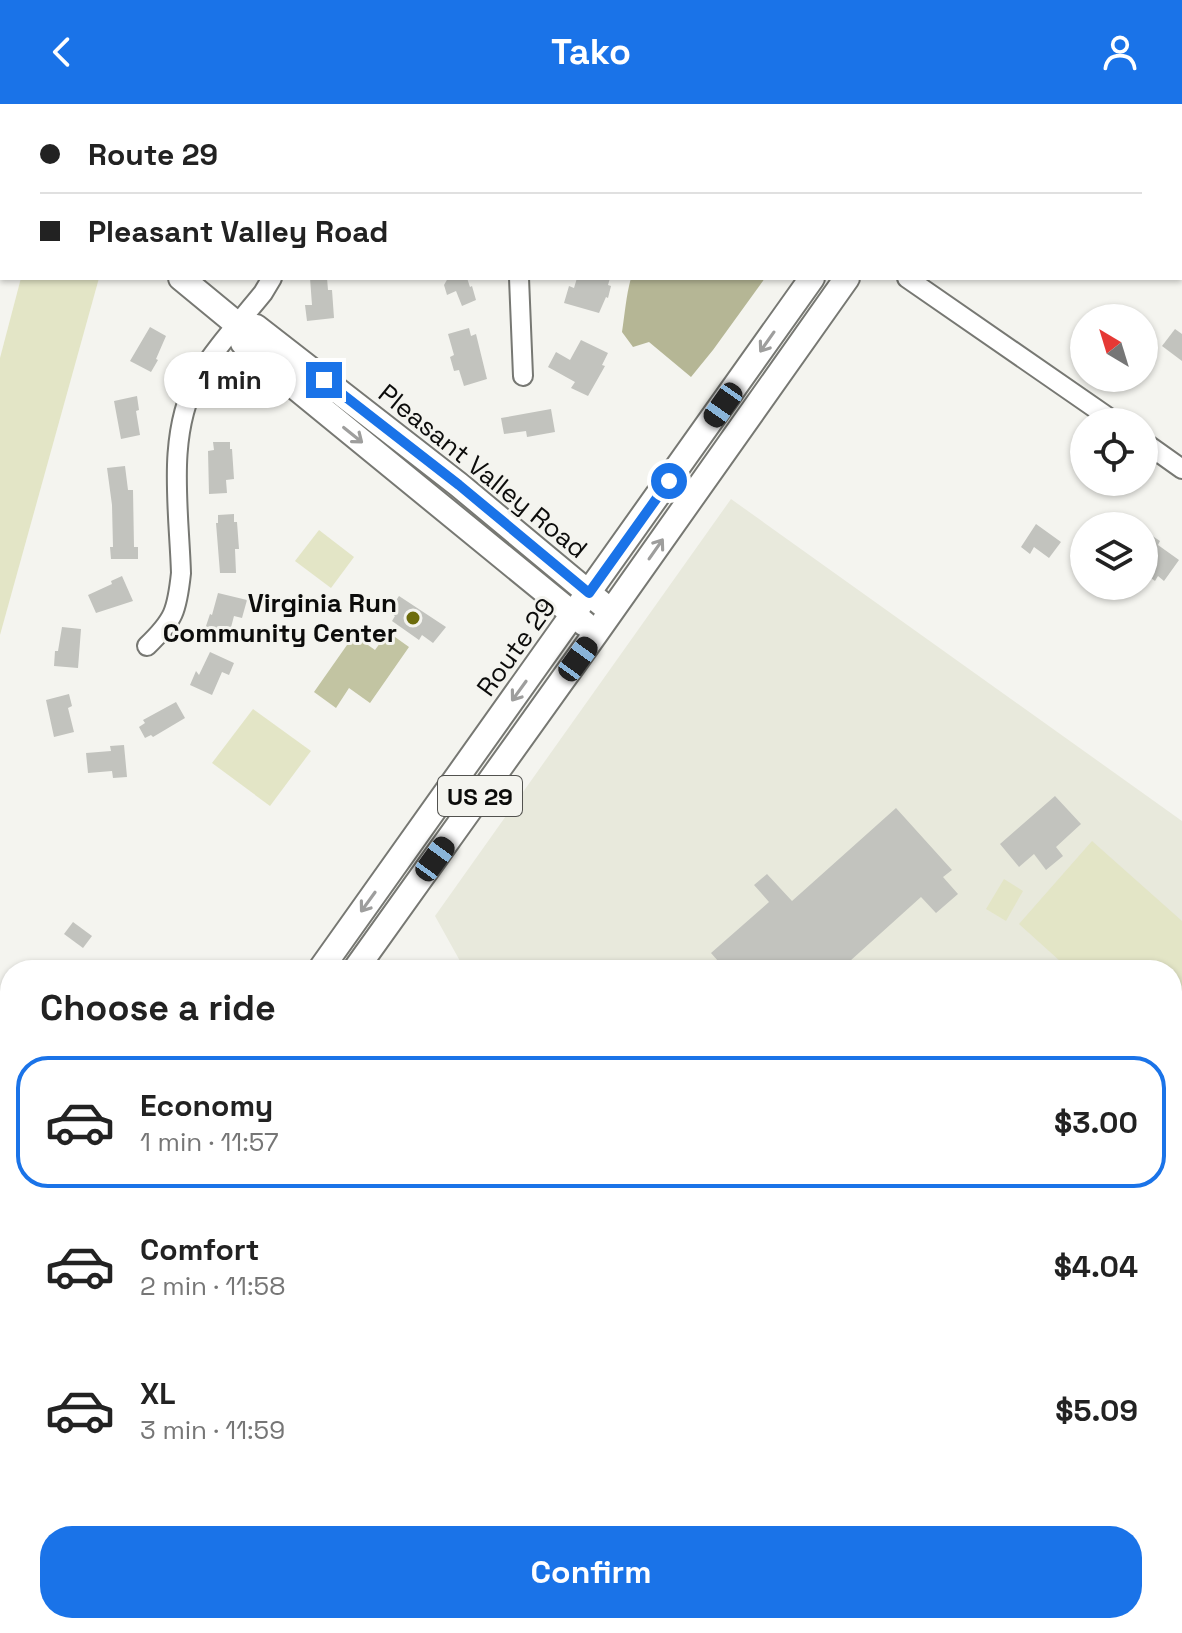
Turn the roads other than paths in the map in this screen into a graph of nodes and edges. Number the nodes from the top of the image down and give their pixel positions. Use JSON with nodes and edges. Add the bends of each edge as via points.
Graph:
{"nodes":[{"id":1,"x":183,"y":280,"type":"edge"},
{"id":2,"x":271,"y":280,"type":"edge"},
{"id":3,"x":519,"y":280,"type":"edge"},
{"id":4,"x":811,"y":280,"type":"edge"},
{"id":5,"x":846,"y":280,"type":"edge"},
{"id":6,"x":910,"y":280,"type":"edge"},
{"id":7,"x":238,"y":325,"type":"junction"},
{"id":8,"x":523,"y":376,"type":"dead end"},
{"id":9,"x":1095,"y":408,"type":"edge"},
{"id":10,"x":1158,"y":452,"type":"edge"},
{"id":11,"x":1182,"y":469,"type":"edge"},
{"id":12,"x":589,"y":593,"type":"junction"},
{"id":13,"x":611,"y":613,"type":"junction"},
{"id":14,"x":574,"y":615,"type":"junction"},
{"id":15,"x":596,"y":633,"type":"junction"},
{"id":16,"x":147,"y":646,"type":"dead end"},
{"id":17,"x":327,"y":960,"type":"edge"},
{"id":18,"x":362,"y":960,"type":"edge"}],
"edges":[{"from":1,"to":7,"type":"main road","name":"Pleasant Valley Road"},
{"from":2,"to":7,"type":"street"},
{"from":3,"to":8,"type":"street"},
{"from":4,"to":12,"type":"main road","name":"Route 29","number":"US 29","one_way":true},
{"from":13,"to":5,"type":"main road","number":"US 29","one_way":true},
{"from":6,"to":9,"type":"street"},
{"from":7,"to":12,"type":"main road","name":"Pleasant Valley Road","via":[[256,327]]},
{"from":7,"to":14,"type":"main road","name":"Pleasant Valley Road","one_way":true,"via":[[243,343],[267,364]]},
{"from":7,"to":16,"type":"street","via":[[198,378],[184,410],[177,454],[180,589],[172,619]]},
{"from":10,"to":11,"type":"street"},
{"from":12,"to":13,"type":"main road","name":"Pleasant Valley Road"},
{"from":12,"to":14,"type":"main road","name":"Route 29","number":"US 29"},
{"from":13,"to":15,"type":"main road","number":"US 29"},
{"from":14,"to":15,"type":"main road","name":"Pleasant Valley Road"},
{"from":14,"to":17,"type":"main road","name":"Route 29","number":"US 29","one_way":true},
{"from":15,"to":18,"type":"main road","number":"US 29"}]}
